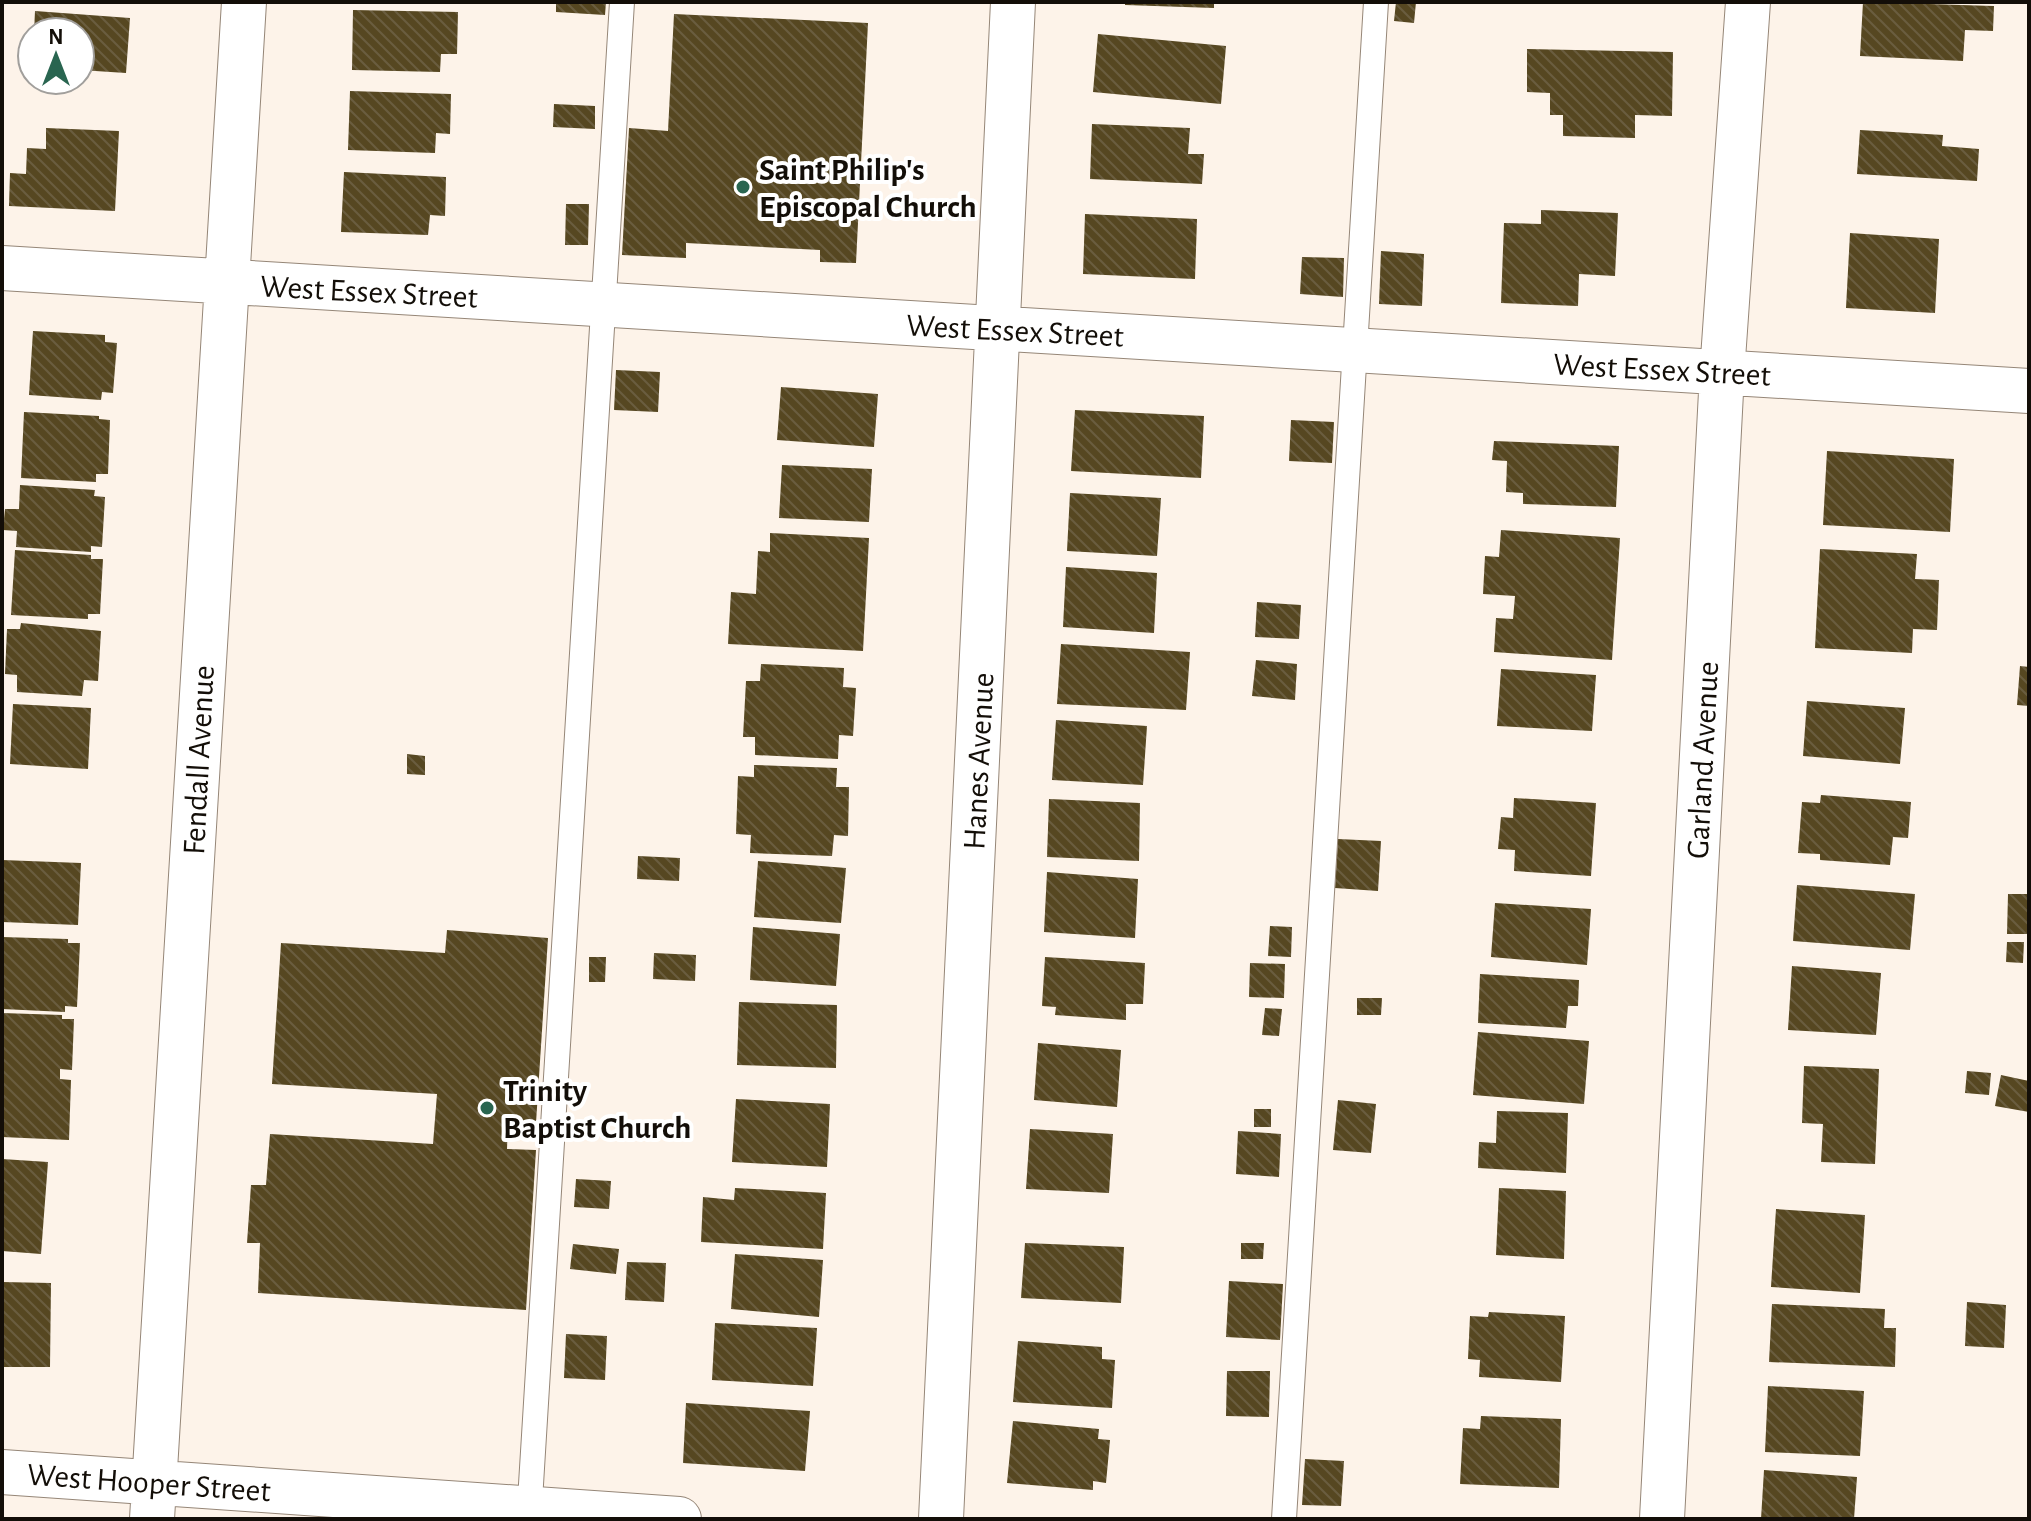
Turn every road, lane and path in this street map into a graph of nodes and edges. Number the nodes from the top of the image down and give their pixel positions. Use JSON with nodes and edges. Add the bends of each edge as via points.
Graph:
{"nodes":[{"id":1,"x":244,"y":2,"type":"edge"},
{"id":2,"x":622,"y":2,"type":"edge"},
{"id":3,"x":1013,"y":2,"type":"edge"},
{"id":4,"x":1376,"y":2,"type":"edge"},
{"id":5,"x":1748,"y":2,"type":"edge"},
{"id":6,"x":2,"y":268,"type":"edge"},
{"id":7,"x":227,"y":283,"type":"junction"},
{"id":8,"x":603,"y":305,"type":"junction"},
{"id":9,"x":999,"y":329,"type":"junction"},
{"id":10,"x":1354,"y":351,"type":"junction"},
{"id":11,"x":1722,"y":373,"type":"junction"},
{"id":12,"x":2029,"y":391,"type":"edge"},
{"id":13,"x":2,"y":1472,"type":"edge"},
{"id":14,"x":153,"y":1501,"type":"edge"},
{"id":15,"x":529,"y":1515,"type":"edge"},
{"id":16,"x":679,"y":1519,"type":"edge"},
{"id":17,"x":941,"y":1519,"type":"edge"},
{"id":18,"x":1284,"y":1519,"type":"edge"},
{"id":19,"x":1662,"y":1519,"type":"edge"}],
"edges":[{"from":1,"to":7,"type":"street","name":"Fendall Avenue"},
{"from":2,"to":8,"type":"lane"},
{"from":3,"to":9,"type":"street","name":"Hanes Avenue"},
{"from":4,"to":10,"type":"lane"},
{"from":5,"to":11,"type":"street","name":"Garland Avenue"},
{"from":6,"to":7,"type":"street","name":"West Essex Street"},
{"from":7,"to":8,"type":"street","name":"West Essex Street"},
{"from":7,"to":14,"type":"street","name":"Fendall Avenue"},
{"from":8,"to":9,"type":"street","name":"West Essex Street"},
{"from":8,"to":15,"type":"lane"},
{"from":9,"to":10,"type":"street","name":"West Essex Street"},
{"from":9,"to":17,"type":"street","name":"Hanes Avenue"},
{"from":10,"to":11,"type":"street","name":"West Essex Street"},
{"from":10,"to":18,"type":"lane"},
{"from":11,"to":12,"type":"street","name":"West Essex Street"},
{"from":11,"to":19,"type":"street","name":"Garland Avenue"},
{"from":13,"to":14,"type":"street","name":"West Hooper Street"},
{"from":14,"to":15,"type":"street","name":"West Hooper Street"},
{"from":15,"to":16,"type":"street","name":"West Hooper Street"}]}
